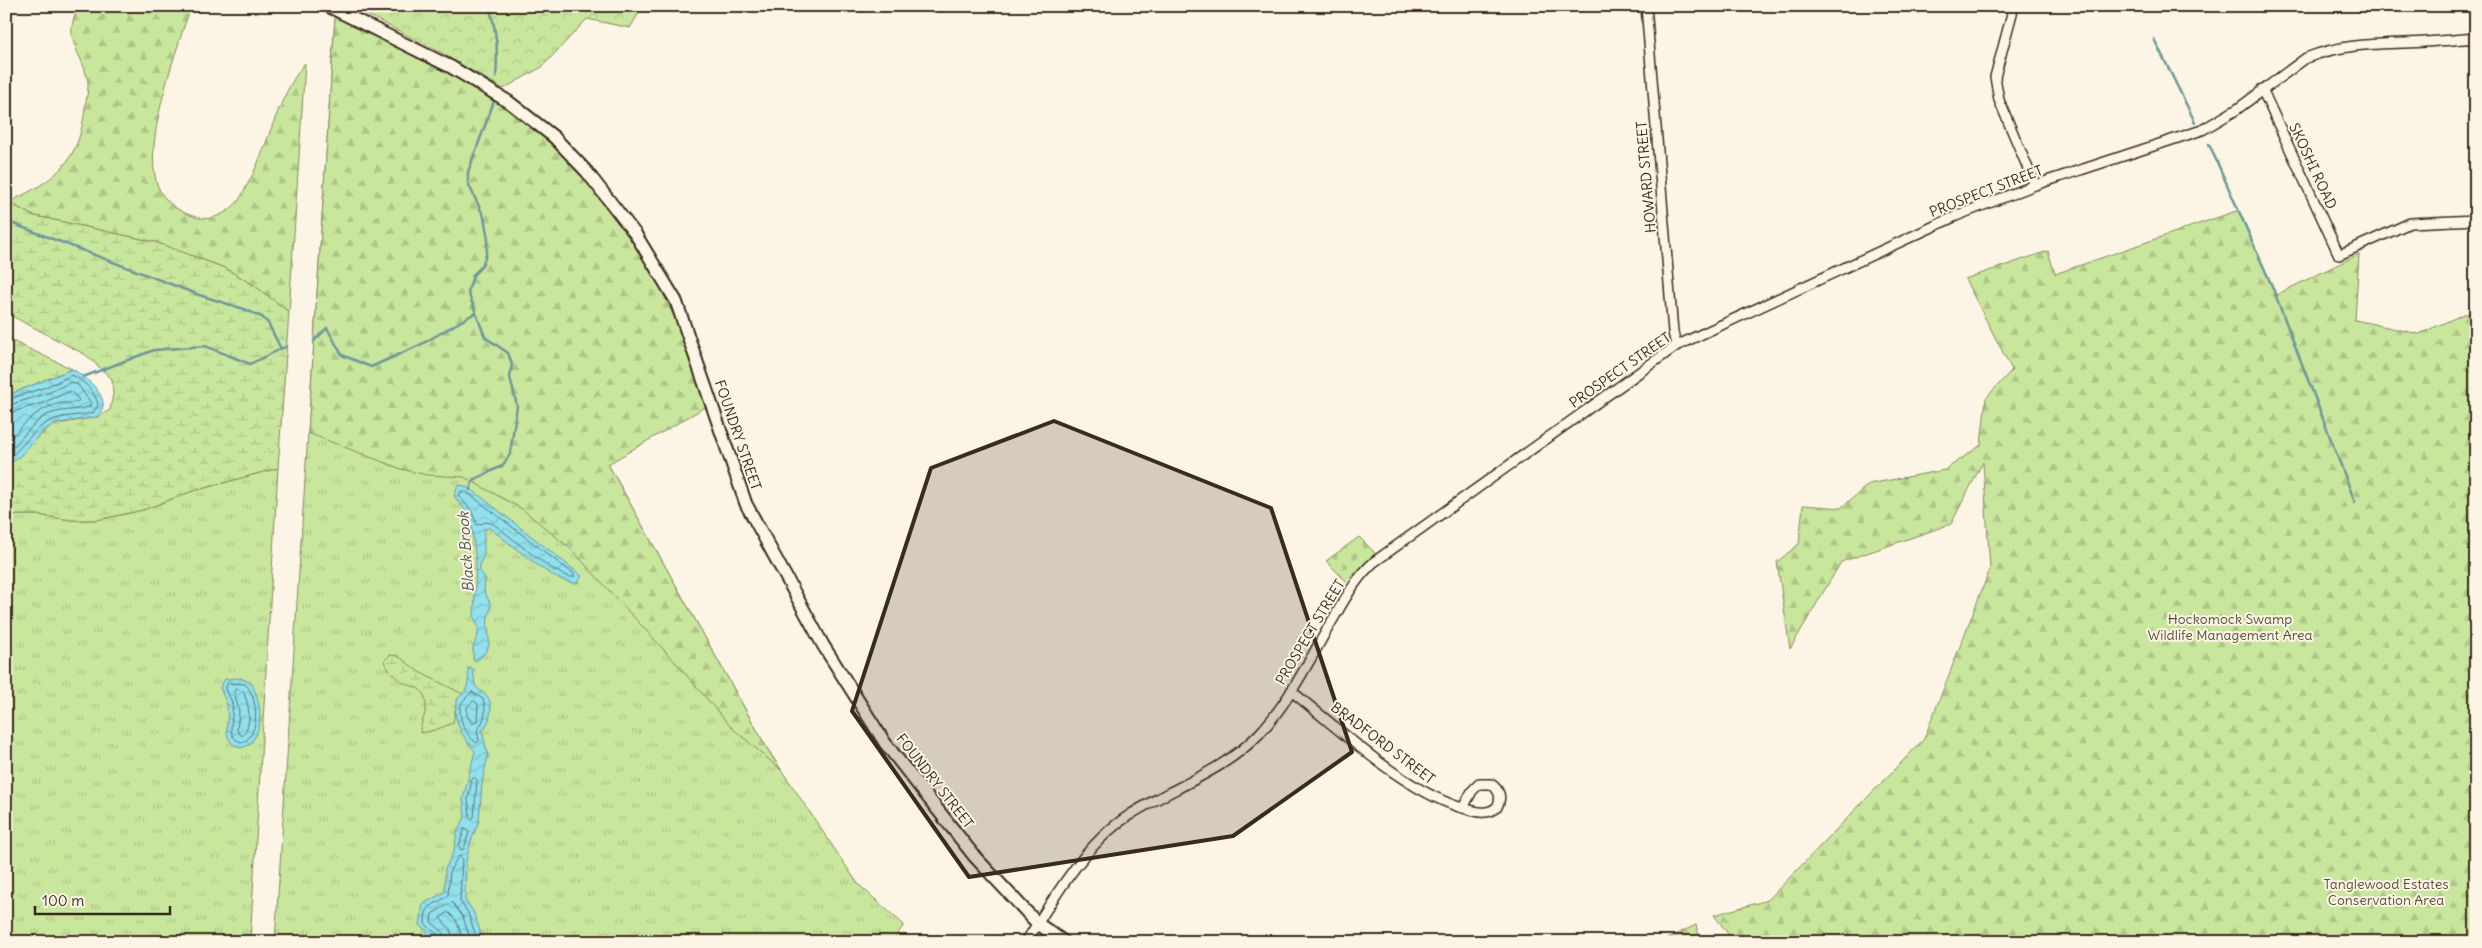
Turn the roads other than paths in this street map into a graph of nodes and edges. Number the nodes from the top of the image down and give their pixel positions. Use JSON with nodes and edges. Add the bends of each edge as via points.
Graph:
{"nodes":[{"id":1,"x":328,"y":6,"type":"edge"},
{"id":2,"x":1646,"y":6,"type":"edge"},
{"id":3,"x":2014,"y":6,"type":"edge"},
{"id":4,"x":2476,"y":38,"type":"edge"},
{"id":5,"x":2262,"y":90,"type":"junction"},
{"id":6,"x":2035,"y":185,"type":"junction"},
{"id":7,"x":2476,"y":220,"type":"edge"},
{"id":8,"x":1676,"y":346,"type":"junction"},
{"id":9,"x":1291,"y":691,"type":"junction"},
{"id":10,"x":1463,"y":808,"type":"dead end"},
{"id":11,"x":1038,"y":923,"type":"junction"},
{"id":12,"x":1026,"y":942,"type":"edge"},
{"id":13,"x":1064,"y":942,"type":"edge"}],
"edges":[{"from":1,"to":11,"type":"main road","name":"FOUNDRY STREET","via":[[451,67],[508,102],[554,137],[587,172],[636,235],[676,302],[746,504],[823,645],[885,743],[976,857]]},
{"from":2,"to":8,"type":"street","name":"HOWARD STREET"},
{"from":3,"to":6,"type":"street","via":[[1995,77],[1999,100]]},
{"from":4,"to":5,"type":"street","name":"PROSPECT STREET","via":[[2333,48],[2306,58]]},
{"from":5,"to":6,"type":"street","name":"PROSPECT STREET","via":[[2202,130]]},
{"from":5,"to":7,"type":"street","name":"SKOSHI ROAD","via":[[2339,255],[2410,223]]},
{"from":6,"to":8,"type":"street","name":"PROSPECT STREET","via":[[1956,216]]},
{"from":8,"to":9,"type":"street","name":"PROSPECT STREET","via":[[1380,557],[1350,591]]},
{"from":9,"to":10,"type":"street","name":"BRADFORD STREET","via":[[1416,788]]},
{"from":9,"to":11,"type":"street","name":"PROSPECT STREET","via":[[1266,726],[1238,753],[1134,812],[1105,834]]},
{"from":11,"to":12,"type":"street","name":"PROSPECT STREET"},
{"from":11,"to":13,"type":"main road","name":"FOUNDRY STREET"}]}
